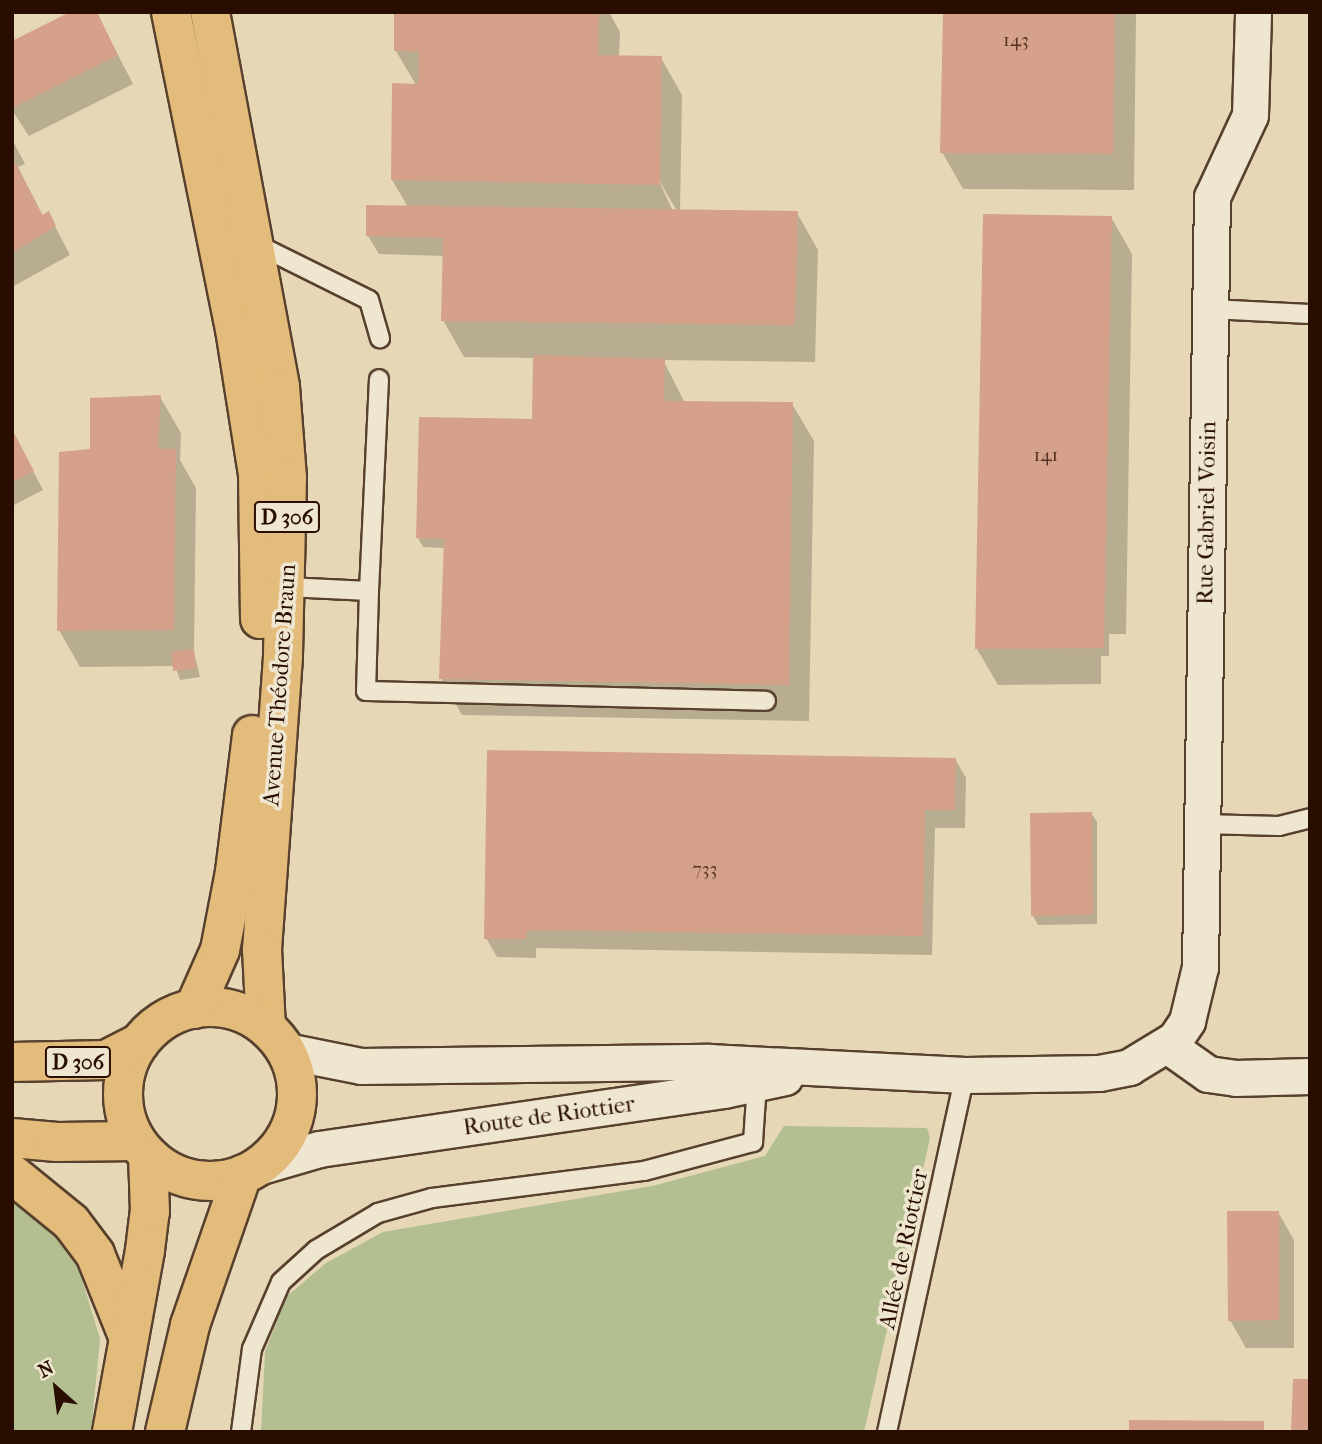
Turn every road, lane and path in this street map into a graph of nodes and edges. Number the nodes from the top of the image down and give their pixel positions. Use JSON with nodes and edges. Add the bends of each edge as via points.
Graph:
{"nodes":[{"id":1,"x":171,"y":12,"type":"edge"},
{"id":2,"x":210,"y":12,"type":"edge"},
{"id":3,"x":1253,"y":12,"type":"edge"},
{"id":4,"x":253,"y":243,"type":"junction"},
{"id":5,"x":1210,"y":309,"type":"junction"},
{"id":6,"x":1310,"y":314,"type":"edge"},
{"id":7,"x":380,"y":338,"type":"dead end"},
{"id":8,"x":379,"y":379,"type":"dead end"},
{"id":9,"x":287,"y":587,"type":"junction"},
{"id":10,"x":369,"y":591,"type":"junction"},
{"id":11,"x":766,"y":701,"type":"dead end"},
{"id":12,"x":1310,"y":818,"type":"edge"},
{"id":13,"x":1202,"y":824,"type":"junction"},
{"id":14,"x":194,"y":1009,"type":"junction"},
{"id":15,"x":1177,"y":1033,"type":"junction"},
{"id":16,"x":276,"y":1039,"type":"junction"},
{"id":17,"x":140,"y":1043,"type":"junction"},
{"id":18,"x":12,"y":1062,"type":"edge"},
{"id":19,"x":838,"y":1067,"type":"junction"},
{"id":20,"x":965,"y":1075,"type":"junction"},
{"id":21,"x":1310,"y":1076,"type":"edge"},
{"id":22,"x":757,"y":1083,"type":"junction"},
{"id":23,"x":12,"y":1138,"type":"edge"},
{"id":24,"x":142,"y":1148,"type":"junction"},
{"id":25,"x":251,"y":1170,"type":"junction"},
{"id":26,"x":12,"y":1174,"type":"edge"},
{"id":27,"x":128,"y":1337,"type":"junction"},
{"id":28,"x":170,"y":1427,"type":"edge"},
{"id":29,"x":112,"y":1432,"type":"edge"},
{"id":30,"x":241,"y":1432,"type":"edge"},
{"id":31,"x":887,"y":1432,"type":"edge"}],
"edges":[{"from":1,"to":14,"type":"main road","name":"Avenue Théodore Braun","number":"D 306","via":[[235,329],[258,475],[261,542],[260,640],[235,872],[220,950]]},
{"from":2,"to":4,"type":"main road","name":"Avenue Théodore Braun","number":"D 306"},
{"from":3,"to":5,"type":"street","name":"Rue Gabriel Voisin","via":[[1250,115],[1212,197]]},
{"from":4,"to":7,"type":"lane","via":[[369,300]]},
{"from":4,"to":9,"type":"main road","name":"Avenue Théodore Braun","number":"D 306","via":[[280,387],[287,478]]},
{"from":5,"to":6,"type":"lane"},
{"from":5,"to":13,"type":"street","name":"Rue Gabriel Voisin"},
{"from":8,"to":10,"type":"lane"},
{"from":9,"to":10,"type":"lane"},
{"from":9,"to":16,"type":"main road","name":"Avenue Théodore Braun","number":"D 306","via":[[262,949]]},
{"from":10,"to":11,"type":"lane","via":[[366,691]]},
{"from":12,"to":13,"type":"lane","via":[[1279,826]]},
{"from":13,"to":15,"type":"street","name":"Rue Gabriel Voisin","via":[[1200,967]]},
{"from":14,"to":16,"type":"main road","via":[[224,1008]]},
{"from":14,"to":17,"type":"main road","via":[[164,1021]]},
{"from":15,"to":20,"type":"street","name":"Route de Riottier","via":[[1129,1067],[1099,1073]]},
{"from":15,"to":21,"type":"street","via":[[1208,1074]]},
{"from":16,"to":19,"type":"street","name":"Route de Riottier","via":[[361,1066],[586,1060]]},
{"from":16,"to":25,"type":"main road","via":[[295,1075],[298,1100],[286,1137]]},
{"from":17,"to":18,"type":"main road","number":"D 306","via":[[106,1060]]},
{"from":17,"to":24,"type":"main road","via":[[124,1081],[123,1102]]},
{"from":19,"to":20,"type":"street","name":"Route de Riottier"},
{"from":19,"to":22,"type":"street","name":"Route de Riottier"},
{"from":20,"to":31,"type":"lane","name":"Allée de Riottier"},
{"from":22,"to":25,"type":"street","name":"Route de Riottier","via":[[318,1149]]},
{"from":22,"to":30,"type":"lane","via":[[753,1142],[644,1171],[432,1198],[377,1213],[316,1250],[281,1282],[252,1349]]},
{"from":23,"to":24,"type":"main road"},
{"from":24,"to":25,"type":"main road","via":[[169,1171],[192,1180],[218,1181]]},
{"from":24,"to":27,"type":"main road","via":[[149,1212]]},
{"from":25,"to":28,"type":"main road","via":[[190,1325]]},
{"from":26,"to":27,"type":"main road","via":[[40,1193],[87,1244]]},
{"from":27,"to":29,"type":"main road"}]}
